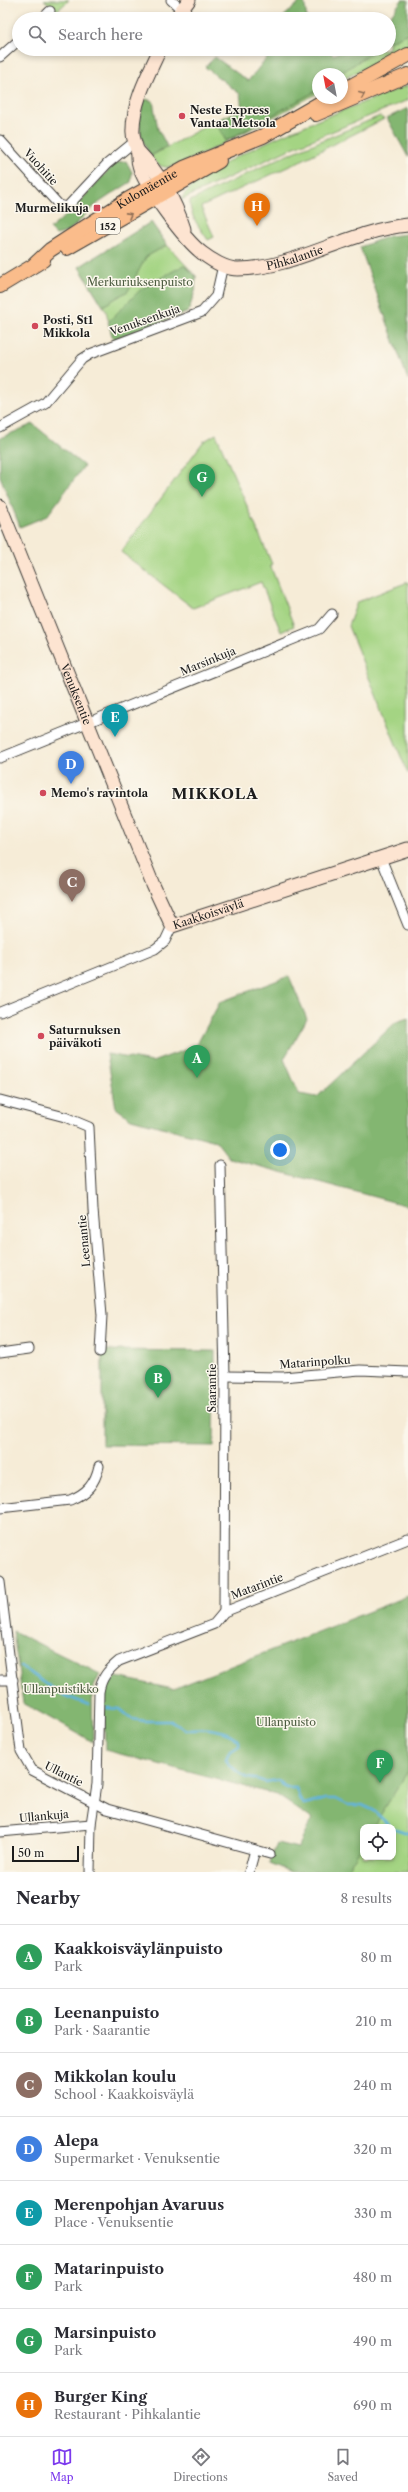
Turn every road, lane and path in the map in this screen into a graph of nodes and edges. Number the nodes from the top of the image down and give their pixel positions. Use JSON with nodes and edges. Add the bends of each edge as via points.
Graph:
{"nodes":[{"id":1,"x":171,"y":0,"type":"edge"},
{"id":2,"x":182,"y":10,"type":"edge"},
{"id":3,"x":12,"y":46,"type":"edge"},
{"id":4,"x":408,"y":55,"type":"edge"},
{"id":5,"x":157,"y":56,"type":"edge"},
{"id":6,"x":0,"y":57,"type":"edge"},
{"id":7,"x":408,"y":75,"type":"edge"},
{"id":8,"x":348,"y":87,"type":"edge"},
{"id":9,"x":319,"y":104,"type":"edge"},
{"id":10,"x":263,"y":136,"type":"junction"},
{"id":11,"x":0,"y":140,"type":"edge"},
{"id":12,"x":136,"y":146,"type":"junction"},
{"id":13,"x":159,"y":190,"type":"junction"},
{"id":14,"x":408,"y":225,"type":"edge"},
{"id":15,"x":223,"y":265,"type":"junction"},
{"id":16,"x":0,"y":286,"type":"edge"},
{"id":17,"x":0,"y":428,"type":"edge"},
{"id":18,"x":0,"y":506,"type":"edge"},
{"id":19,"x":332,"y":614,"type":"dead end"},
{"id":20,"x":88,"y":722,"type":"junction"},
{"id":21,"x":0,"y":758,"type":"edge"},
{"id":22,"x":408,"y":849,"type":"edge"},
{"id":23,"x":381,"y":858,"type":"junction"},
{"id":24,"x":408,"y":925,"type":"edge"},
{"id":25,"x":172,"y":926,"type":"junction"},
{"id":26,"x":0,"y":1012,"type":"edge"},
{"id":27,"x":0,"y":1100,"type":"edge"},
{"id":28,"x":220,"y":1165,"type":"dead end"},
{"id":29,"x":29,"y":1349,"type":"dead end"},
{"id":30,"x":100,"y":1352,"type":"dead end"},
{"id":31,"x":0,"y":1353,"type":"edge"},
{"id":32,"x":408,"y":1372,"type":"edge"},
{"id":33,"x":225,"y":1376,"type":"junction"},
{"id":34,"x":99,"y":1466,"type":"dead end"},
{"id":35,"x":0,"y":1508,"type":"edge"},
{"id":36,"x":408,"y":1539,"type":"edge"},
{"id":37,"x":0,"y":1582,"type":"edge"},
{"id":38,"x":224,"y":1612,"type":"junction"},
{"id":39,"x":0,"y":1680,"type":"edge"},
{"id":40,"x":13,"y":1680,"type":"junction"},
{"id":41,"x":94,"y":1803,"type":"junction"},
{"id":42,"x":91,"y":1824,"type":"junction"},
{"id":43,"x":0,"y":1832,"type":"edge"},
{"id":44,"x":255,"y":1850,"type":"junction"},
{"id":45,"x":270,"y":1854,"type":"dead end"},
{"id":46,"x":90,"y":1872,"type":"edge"},
{"id":47,"x":249,"y":1872,"type":"edge"}],
"edges":[{"from":1,"to":2,"type":"street"},
{"from":3,"to":6,"type":"street"},
{"from":4,"to":8,"type":"main road"},
{"from":5,"to":12,"type":"street","via":[[137,105],[133,128]]},
{"from":10,"to":7,"type":"main road","name":"Kulomäentie","number":"152","one_way":true},
{"from":9,"to":10,"type":"main road","name":"Kulomäentie","number":"152"},
{"from":10,"to":13,"type":"main road","name":"Kulomäentie","number":"152"},
{"from":11,"to":12,"type":"street","name":"Vuohitie","via":[[59,205],[67,207],[107,164]]},
{"from":12,"to":13,"type":"street","via":[[139,165]]},
{"from":13,"to":15,"type":"street","name":"Pihkalantie","via":[[178,212],[187,238],[203,254]]},
{"from":13,"to":16,"type":"main road","name":"Kulomäentie","number":"152"},
{"from":14,"to":15,"type":"street","name":"Pihkalantie","via":[[384,228],[264,266],[236,269]]},
{"from":15,"to":17,"type":"street","name":"Venuksenkuja","via":[[216,296],[202,312],[90,354],[82,359],[45,403]]},
{"from":18,"to":20,"type":"street","name":"Venuksentie"},
{"from":19,"to":20,"type":"street","name":"Marsinkuja","via":[[319,629]]},
{"from":20,"to":21,"type":"street","name":"Marsinkuja"},
{"from":20,"to":25,"type":"street","name":"Venuksentie"},
{"from":22,"to":23,"type":"street","name":"Kaakkoisväylä"},
{"from":23,"to":24,"type":"street"},
{"from":23,"to":25,"type":"street","name":"Kaakkoisväylä"},
{"from":25,"to":26,"type":"street","name":"Kaakkoisväylä","via":[[165,941],[155,949]]},
{"from":27,"to":30,"type":"street","name":"Leenantie","via":[[65,1117],[89,1127],[102,1314]]},
{"from":28,"to":33,"type":"street","name":"Saarantie"},
{"from":29,"to":31,"type":"street"},
{"from":32,"to":33,"type":"street","name":"Matarinpolku","via":[[360,1370],[283,1377]]},
{"from":33,"to":38,"type":"street","name":"Saarantie","via":[[222,1590]]},
{"from":34,"to":35,"type":"street","via":[[90,1488],[80,1496],[70,1500]]},
{"from":36,"to":38,"type":"street","name":"Matarintie"},
{"from":37,"to":40,"type":"street","name":"Ullantie"},
{"from":38,"to":41,"type":"street","name":"Matarintie","via":[[214,1624],[119,1661],[105,1675],[99,1692],[97,1784]]},
{"from":39,"to":40,"type":"street"},
{"from":40,"to":41,"type":"street","name":"Ullantie","via":[[19,1738],[24,1759],[32,1770]]},
{"from":41,"to":42,"type":"street"},
{"from":41,"to":44,"type":"street","name":"Ullantie"},
{"from":42,"to":43,"type":"street","name":"Ullankuja"},
{"from":42,"to":46,"type":"street"},
{"from":44,"to":45,"type":"street","name":"Ullantie"},
{"from":44,"to":47,"type":"street"}]}
